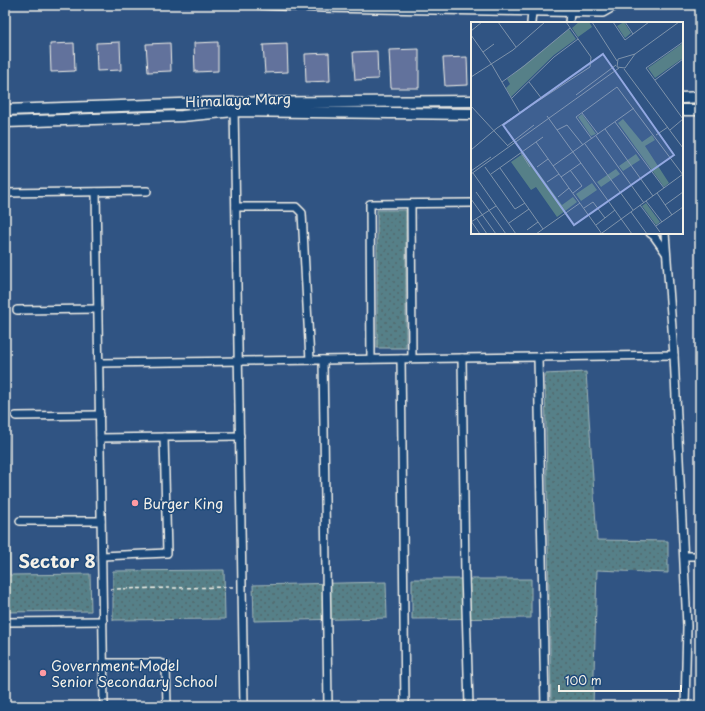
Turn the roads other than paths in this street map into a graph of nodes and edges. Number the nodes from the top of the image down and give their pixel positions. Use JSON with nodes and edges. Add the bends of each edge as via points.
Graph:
{"nodes":[{"id":1,"x":260,"y":5,"type":"edge"},
{"id":2,"x":269,"y":5,"type":"edge"},
{"id":3,"x":617,"y":5,"type":"edge"},
{"id":4,"x":532,"y":12,"type":"junction"},
{"id":5,"x":570,"y":13,"type":"junction"},
{"id":6,"x":531,"y":22,"type":"edge"},
{"id":7,"x":569,"y":22,"type":"edge"},
{"id":8,"x":700,"y":97,"type":"edge"},
{"id":9,"x":683,"y":98,"type":"edge"},
{"id":10,"x":471,"y":101,"type":"edge"},
{"id":11,"x":234,"y":107,"type":"junction"},
{"id":12,"x":5,"y":110,"type":"edge"},
{"id":13,"x":683,"y":110,"type":"edge"},
{"id":14,"x":700,"y":110,"type":"edge"},
{"id":15,"x":471,"y":114,"type":"edge"},
{"id":16,"x":5,"y":122,"type":"edge"},
{"id":17,"x":147,"y":191,"type":"dead end"},
{"id":18,"x":96,"y":192,"type":"junction"},
{"id":19,"x":5,"y":193,"type":"edge"},
{"id":20,"x":471,"y":203,"type":"edge"},
{"id":21,"x":411,"y":204,"type":"junction"},
{"id":22,"x":236,"y":207,"type":"junction"},
{"id":23,"x":651,"y":234,"type":"edge"},
{"id":24,"x":665,"y":234,"type":"edge"},
{"id":25,"x":666,"y":253,"type":"junction"},
{"id":26,"x":98,"y":309,"type":"junction"},
{"id":27,"x":17,"y":310,"type":"dead end"},
{"id":28,"x":674,"y":355,"type":"junction"},
{"id":29,"x":538,"y":357,"type":"junction"},
{"id":30,"x":412,"y":358,"type":"junction"},
{"id":31,"x":462,"y":358,"type":"junction"},
{"id":32,"x":371,"y":359,"type":"junction"},
{"id":33,"x":401,"y":359,"type":"junction"},
{"id":34,"x":310,"y":360,"type":"junction"},
{"id":35,"x":323,"y":360,"type":"junction"},
{"id":36,"x":238,"y":361,"type":"junction"},
{"id":37,"x":99,"y":363,"type":"junction"},
{"id":38,"x":100,"y":415,"type":"junction"},
{"id":39,"x":16,"y":416,"type":"dead end"},
{"id":40,"x":240,"y":436,"type":"junction"},
{"id":41,"x":164,"y":437,"type":"junction"},
{"id":42,"x":100,"y":438,"type":"junction"},
{"id":43,"x":20,"y":521,"type":"dead end"},
{"id":44,"x":101,"y":521,"type":"junction"},
{"id":45,"x":102,"y":556,"type":"junction"},
{"id":46,"x":684,"y":556,"type":"junction"},
{"id":47,"x":700,"y":556,"type":"edge"},
{"id":48,"x":103,"y":621,"type":"junction"},
{"id":49,"x":5,"y":622,"type":"edge"},
{"id":50,"x":104,"y":663,"type":"junction"},
{"id":51,"x":104,"y":706,"type":"edge"},
{"id":52,"x":167,"y":706,"type":"edge"},
{"id":53,"x":244,"y":706,"type":"edge"},
{"id":54,"x":328,"y":706,"type":"edge"},
{"id":55,"x":405,"y":706,"type":"edge"},
{"id":56,"x":469,"y":706,"type":"edge"},
{"id":57,"x":545,"y":706,"type":"edge"},
{"id":58,"x":685,"y":706,"type":"edge"}],
"edges":[{"from":1,"to":2,"type":"street"},
{"from":2,"to":4,"type":"street"},
{"from":3,"to":5,"type":"street","via":[[603,13]]},
{"from":4,"to":5,"type":"street"},
{"from":4,"to":6,"type":"street"},
{"from":5,"to":7,"type":"street"},
{"from":8,"to":9,"type":"main road"},
{"from":10,"to":11,"type":"main road","name":"Himalaya Marg"},
{"from":11,"to":12,"type":"main road","name":"Himalaya Marg"},
{"from":11,"to":15,"type":"main road","name":"Himalaya Marg"},
{"from":11,"to":16,"type":"main road","name":"Himalaya Marg","via":[[182,116]]},
{"from":11,"to":22,"type":"street"},
{"from":13,"to":14,"type":"main road"},
{"from":17,"to":18,"type":"street"},
{"from":18,"to":19,"type":"street"},
{"from":18,"to":26,"type":"street"},
{"from":20,"to":21,"type":"street"},
{"from":21,"to":30,"type":"street"},
{"from":21,"to":32,"type":"street","via":[[370,204]]},
{"from":22,"to":34,"type":"street","via":[[296,207],[302,213]]},
{"from":22,"to":36,"type":"street"},
{"from":23,"to":25,"type":"street"},
{"from":24,"to":25,"type":"street"},
{"from":25,"to":28,"type":"street"},
{"from":26,"to":27,"type":"street"},
{"from":26,"to":37,"type":"street"},
{"from":28,"to":29,"type":"street"},
{"from":28,"to":46,"type":"street"},
{"from":29,"to":31,"type":"street"},
{"from":29,"to":57,"type":"street"},
{"from":30,"to":31,"type":"street"},
{"from":30,"to":33,"type":"street"},
{"from":31,"to":56,"type":"street"},
{"from":32,"to":33,"type":"street"},
{"from":32,"to":35,"type":"street"},
{"from":33,"to":55,"type":"street"},
{"from":34,"to":35,"type":"street"},
{"from":34,"to":36,"type":"street"},
{"from":35,"to":54,"type":"street"},
{"from":36,"to":37,"type":"street"},
{"from":36,"to":40,"type":"street"},
{"from":37,"to":38,"type":"street"},
{"from":38,"to":39,"type":"street"},
{"from":38,"to":42,"type":"street"},
{"from":40,"to":41,"type":"street"},
{"from":40,"to":53,"type":"street"},
{"from":41,"to":42,"type":"street"},
{"from":41,"to":45,"type":"street","via":[[167,553]]},
{"from":42,"to":44,"type":"street"},
{"from":43,"to":44,"type":"street"},
{"from":44,"to":45,"type":"street"},
{"from":45,"to":48,"type":"street"},
{"from":46,"to":47,"type":"street"},
{"from":46,"to":58,"type":"street","via":[[687,626]]},
{"from":48,"to":49,"type":"street"},
{"from":48,"to":50,"type":"street"},
{"from":50,"to":51,"type":"street"},
{"from":50,"to":52,"type":"street","via":[[166,665]]}]}
